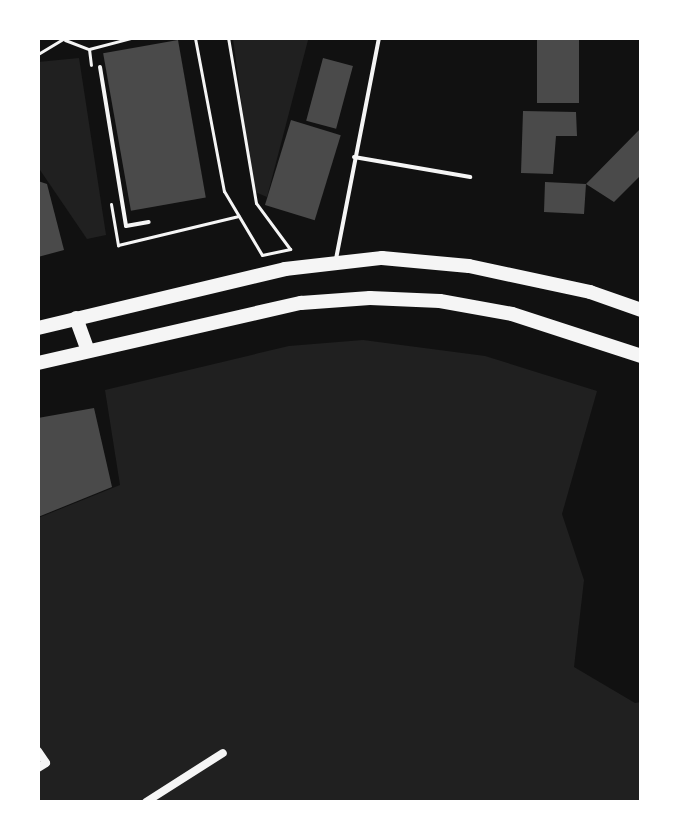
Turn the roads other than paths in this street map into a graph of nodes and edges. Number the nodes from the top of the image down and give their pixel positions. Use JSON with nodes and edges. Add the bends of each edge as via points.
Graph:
{"nodes":[{"id":1,"x":379,"y":38,"type":"edge"},
{"id":2,"x":100,"y":67,"type":"dead end"},
{"id":3,"x":354,"y":157,"type":"junction"},
{"id":4,"x":470,"y":177,"type":"dead end"},
{"id":5,"x":149,"y":222,"type":"dead end"},
{"id":6,"x":336,"y":261,"type":"junction"},
{"id":7,"x":641,"y":310,"type":"edge"},
{"id":8,"x":76,"y":318,"type":"junction"},
{"id":9,"x":38,"y":328,"type":"edge"},
{"id":10,"x":88,"y":351,"type":"junction"},
{"id":11,"x":641,"y":356,"type":"edge"},
{"id":12,"x":38,"y":363,"type":"edge"},
{"id":13,"x":38,"y":751,"type":"edge"},
{"id":14,"x":223,"y":753,"type":"dead end"},
{"id":15,"x":38,"y":768,"type":"edge"},
{"id":16,"x":146,"y":802,"type":"edge"}],
"edges":[{"from":1,"to":3,"type":"lane"},
{"from":2,"to":5,"type":"lane","via":[[126,226]]},
{"from":3,"to":4,"type":"lane"},
{"from":3,"to":6,"type":"lane"},
{"from":6,"to":7,"type":"highway","via":[[382,258],[469,266],[590,292]]},
{"from":6,"to":8,"type":"highway","via":[[165,294]]},
{"from":8,"to":9,"type":"highway"},
{"from":8,"to":10,"type":"highway"},
{"from":10,"to":11,"type":"highway","via":[[301,303],[370,298],[440,301],[512,314]]},
{"from":10,"to":12,"type":"highway"},
{"from":13,"to":15,"type":"street","via":[[46,763]]},
{"from":14,"to":16,"type":"street"}]}
